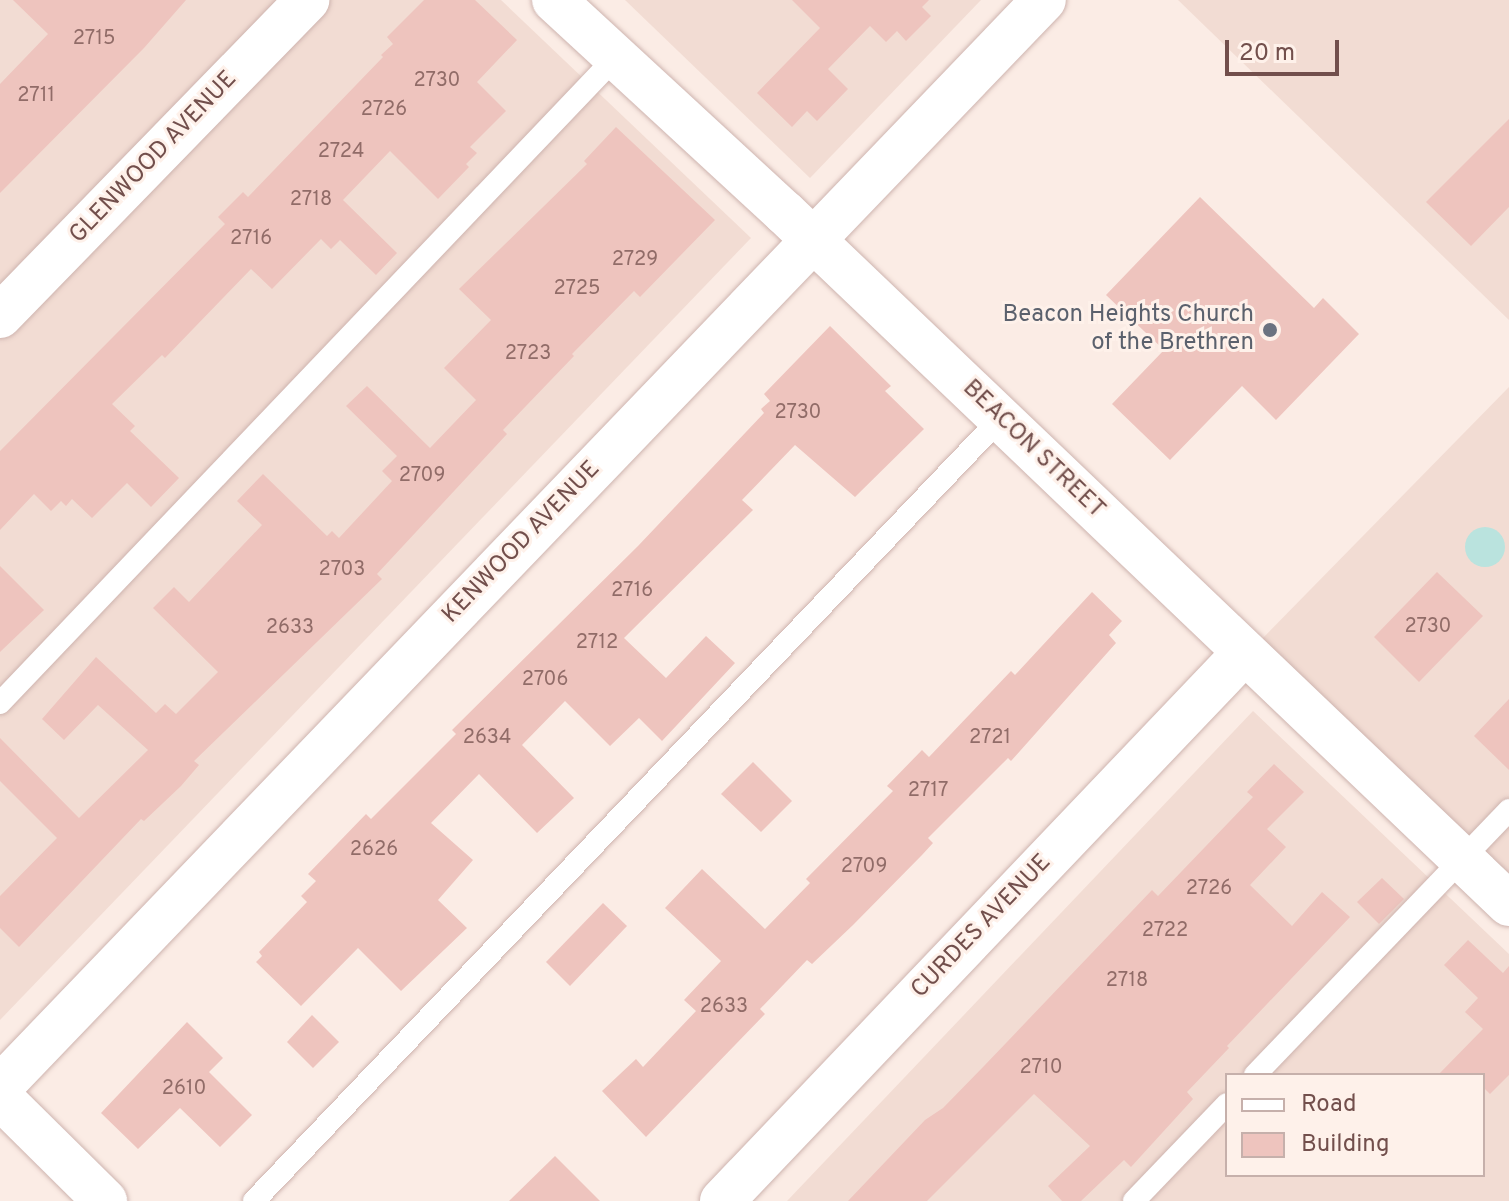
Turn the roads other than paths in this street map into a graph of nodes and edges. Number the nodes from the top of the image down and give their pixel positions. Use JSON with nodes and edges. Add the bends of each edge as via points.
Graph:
{"nodes":[{"id":1,"x":307,"y":0,"type":"edge"},
{"id":2,"x":554,"y":0,"type":"edge"},
{"id":3,"x":1044,"y":0,"type":"edge"},
{"id":4,"x":615,"y":58,"type":"junction"},
{"id":5,"x":811,"y":239,"type":"junction"},
{"id":6,"x":0,"y":316,"type":"edge"},
{"id":7,"x":1001,"y":418,"type":"junction"},
{"id":8,"x":1244,"y":653,"type":"junction"},
{"id":9,"x":0,"y":703,"type":"edge"},
{"id":10,"x":1509,"y":810,"type":"edge"},
{"id":11,"x":1462,"y":861,"type":"junction"},
{"id":12,"x":1509,"y":904,"type":"edge"},
{"id":13,"x":1257,"y":1073,"type":"edge"},
{"id":14,"x":0,"y":1087,"type":"edge"},
{"id":15,"x":0,"y":1097,"type":"edge"},
{"id":16,"x":1225,"y":1106,"type":"edge"},
{"id":17,"x":105,"y":1201,"type":"edge"},
{"id":18,"x":254,"y":1201,"type":"edge"},
{"id":19,"x":722,"y":1201,"type":"edge"},
{"id":20,"x":1134,"y":1201,"type":"edge"}],
"edges":[{"from":1,"to":6,"type":"street","name":"GLENWOOD AVENUE"},
{"from":2,"to":4,"type":"street","name":"BEACON STREET"},
{"from":3,"to":5,"type":"street","name":"KENWOOD AVENUE"},
{"from":4,"to":5,"type":"street","name":"BEACON STREET"},
{"from":4,"to":9,"type":"lane"},
{"from":5,"to":7,"type":"street","name":"BEACON STREET"},
{"from":5,"to":14,"type":"street","name":"KENWOOD AVENUE"},
{"from":7,"to":8,"type":"street","name":"BEACON STREET"},
{"from":7,"to":18,"type":"lane"},
{"from":8,"to":11,"type":"street","name":"BEACON STREET"},
{"from":8,"to":19,"type":"street","name":"CURDES AVENUE"},
{"from":10,"to":11,"type":"lane"},
{"from":11,"to":12,"type":"street","name":"BEACON STREET"},
{"from":11,"to":13,"type":"lane"},
{"from":15,"to":17,"type":"street"},
{"from":16,"to":20,"type":"lane"}]}
